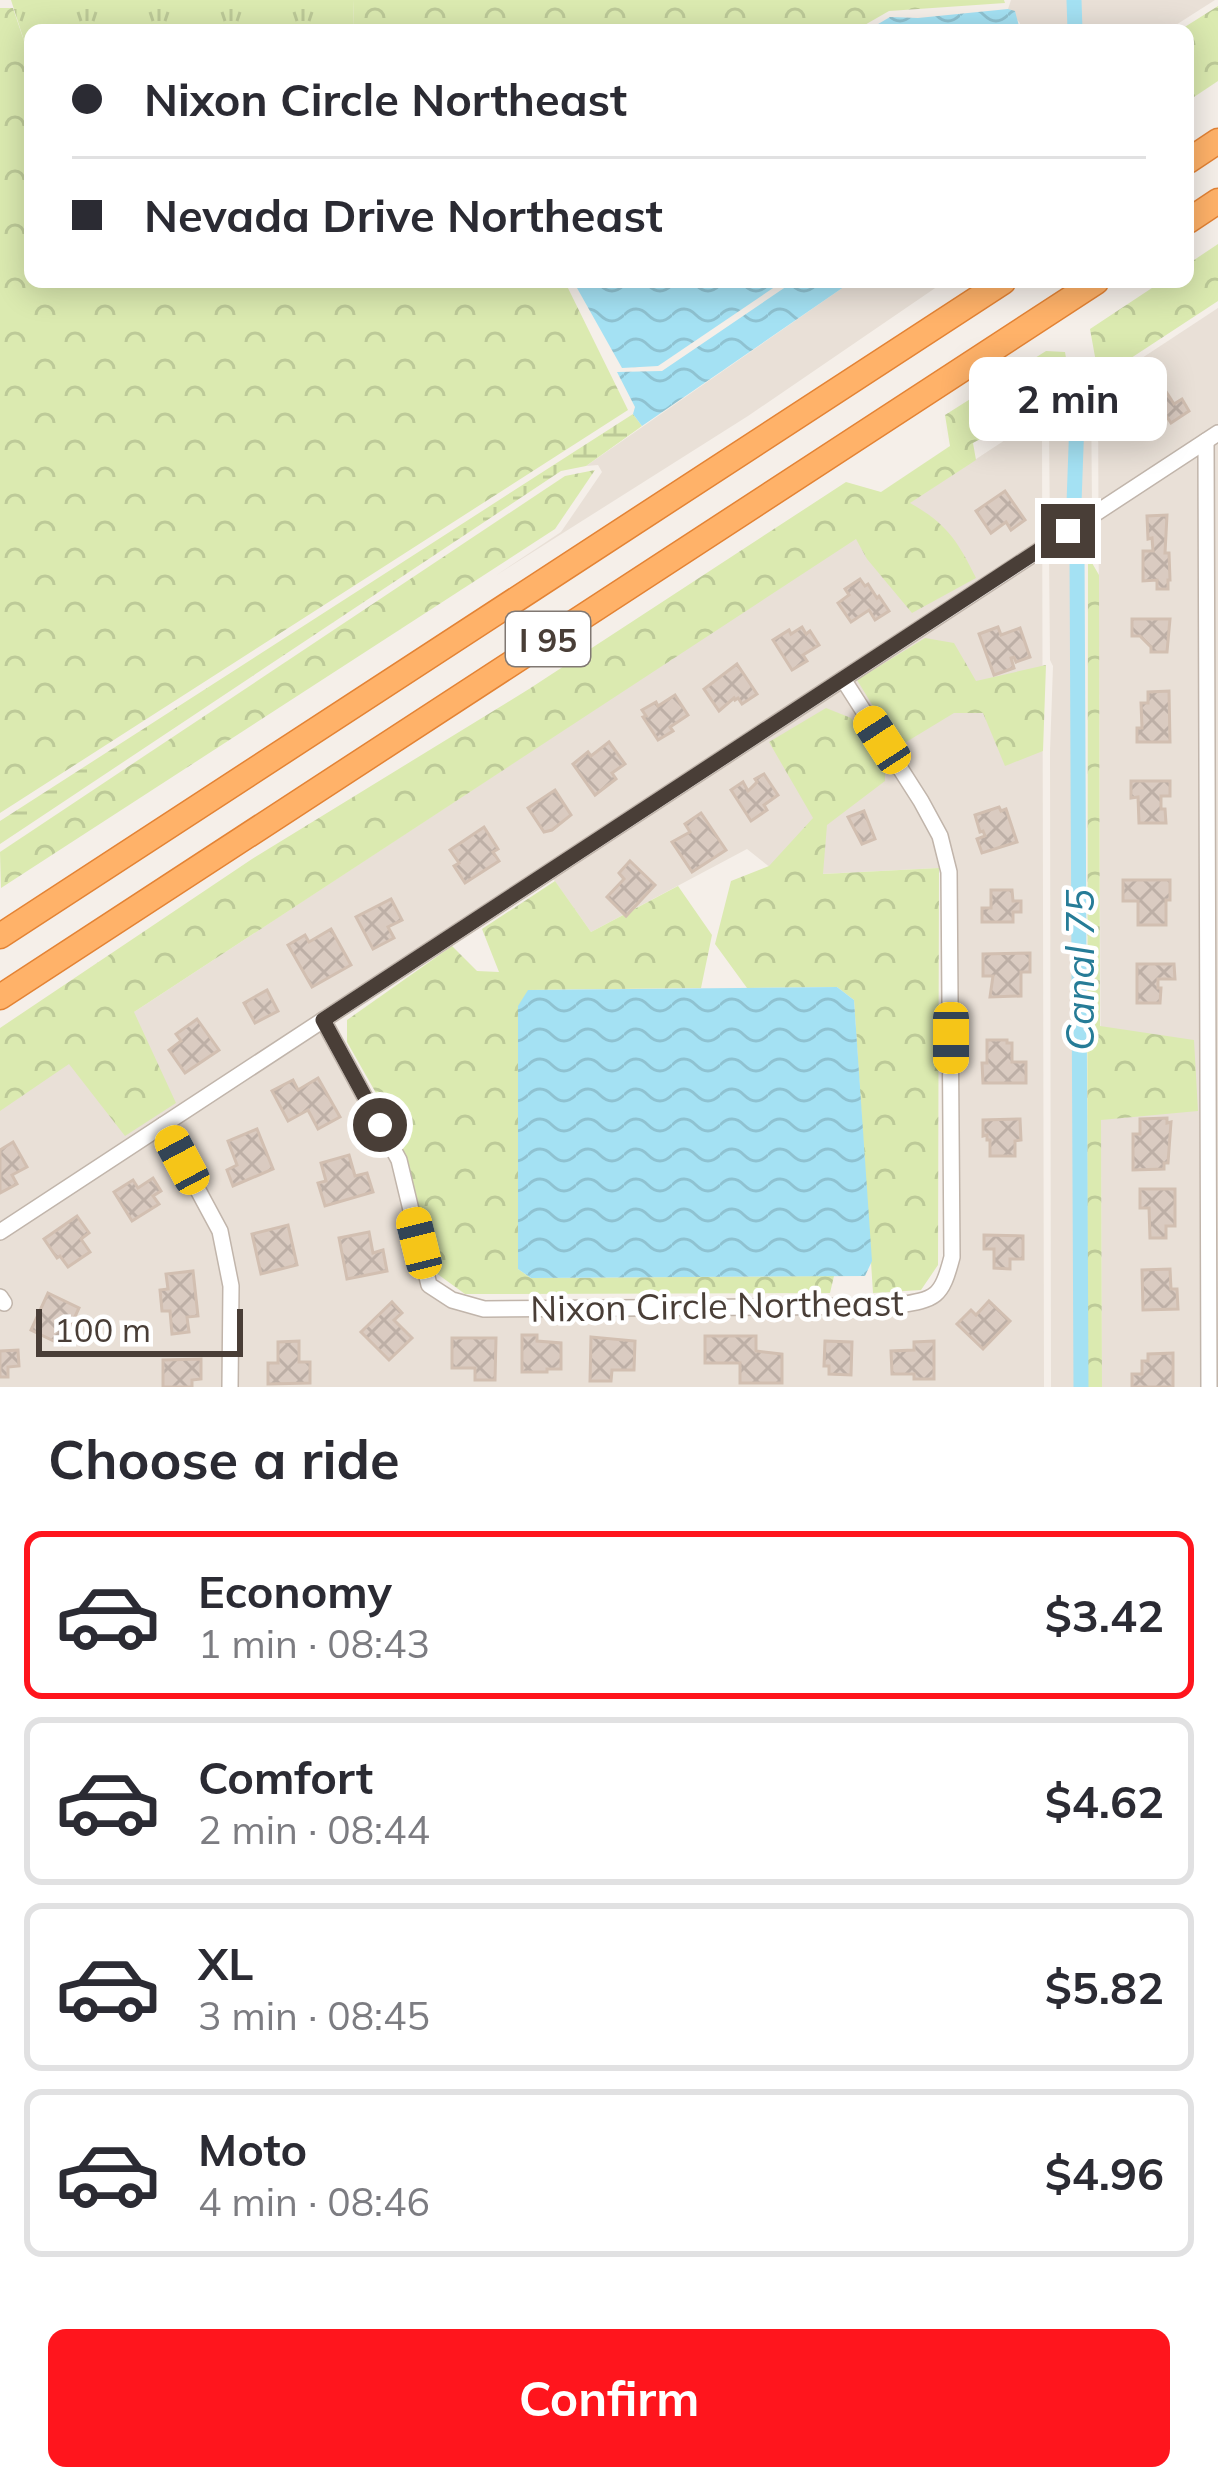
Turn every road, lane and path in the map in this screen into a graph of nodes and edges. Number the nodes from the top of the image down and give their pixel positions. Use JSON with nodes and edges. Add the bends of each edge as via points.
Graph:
{"nodes":[{"id":1,"x":994,"y":288,"type":"edge"},
{"id":2,"x":1087,"y":288,"type":"edge"},
{"id":3,"x":1212,"y":437,"type":"edge"},
{"id":4,"x":843,"y":680,"type":"junction"},
{"id":5,"x":0,"y":936,"type":"edge"},
{"id":6,"x":0,"y":997,"type":"edge"},
{"id":7,"x":323,"y":1020,"type":"junction"},
{"id":8,"x":1213,"y":1051,"type":"edge"},
{"id":9,"x":163,"y":1125,"type":"junction"},
{"id":10,"x":0,"y":1232,"type":"edge"},
{"id":11,"x":230,"y":1387,"type":"edge"},
{"id":12,"x":1209,"y":1387,"type":"edge"}],
"edges":[{"from":1,"to":5,"type":"highway","number":"I 95"},
{"from":2,"to":6,"type":"highway","number":"I 95"},
{"from":3,"to":4,"type":"street"},
{"from":3,"to":8,"type":"street"},
{"from":4,"to":7,"type":"street"},
{"from":4,"to":7,"type":"street","name":"Nixon Circle Northeast","via":[[931,818],[949,872],[952,1257],[945,1284],[929,1300],[484,1309],[452,1300],[429,1285],[399,1160]]},
{"from":7,"to":9,"type":"street"},
{"from":8,"to":12,"type":"street"},
{"from":9,"to":10,"type":"street"},
{"from":9,"to":11,"type":"street","via":[[220,1231],[231,1286]]}]}
